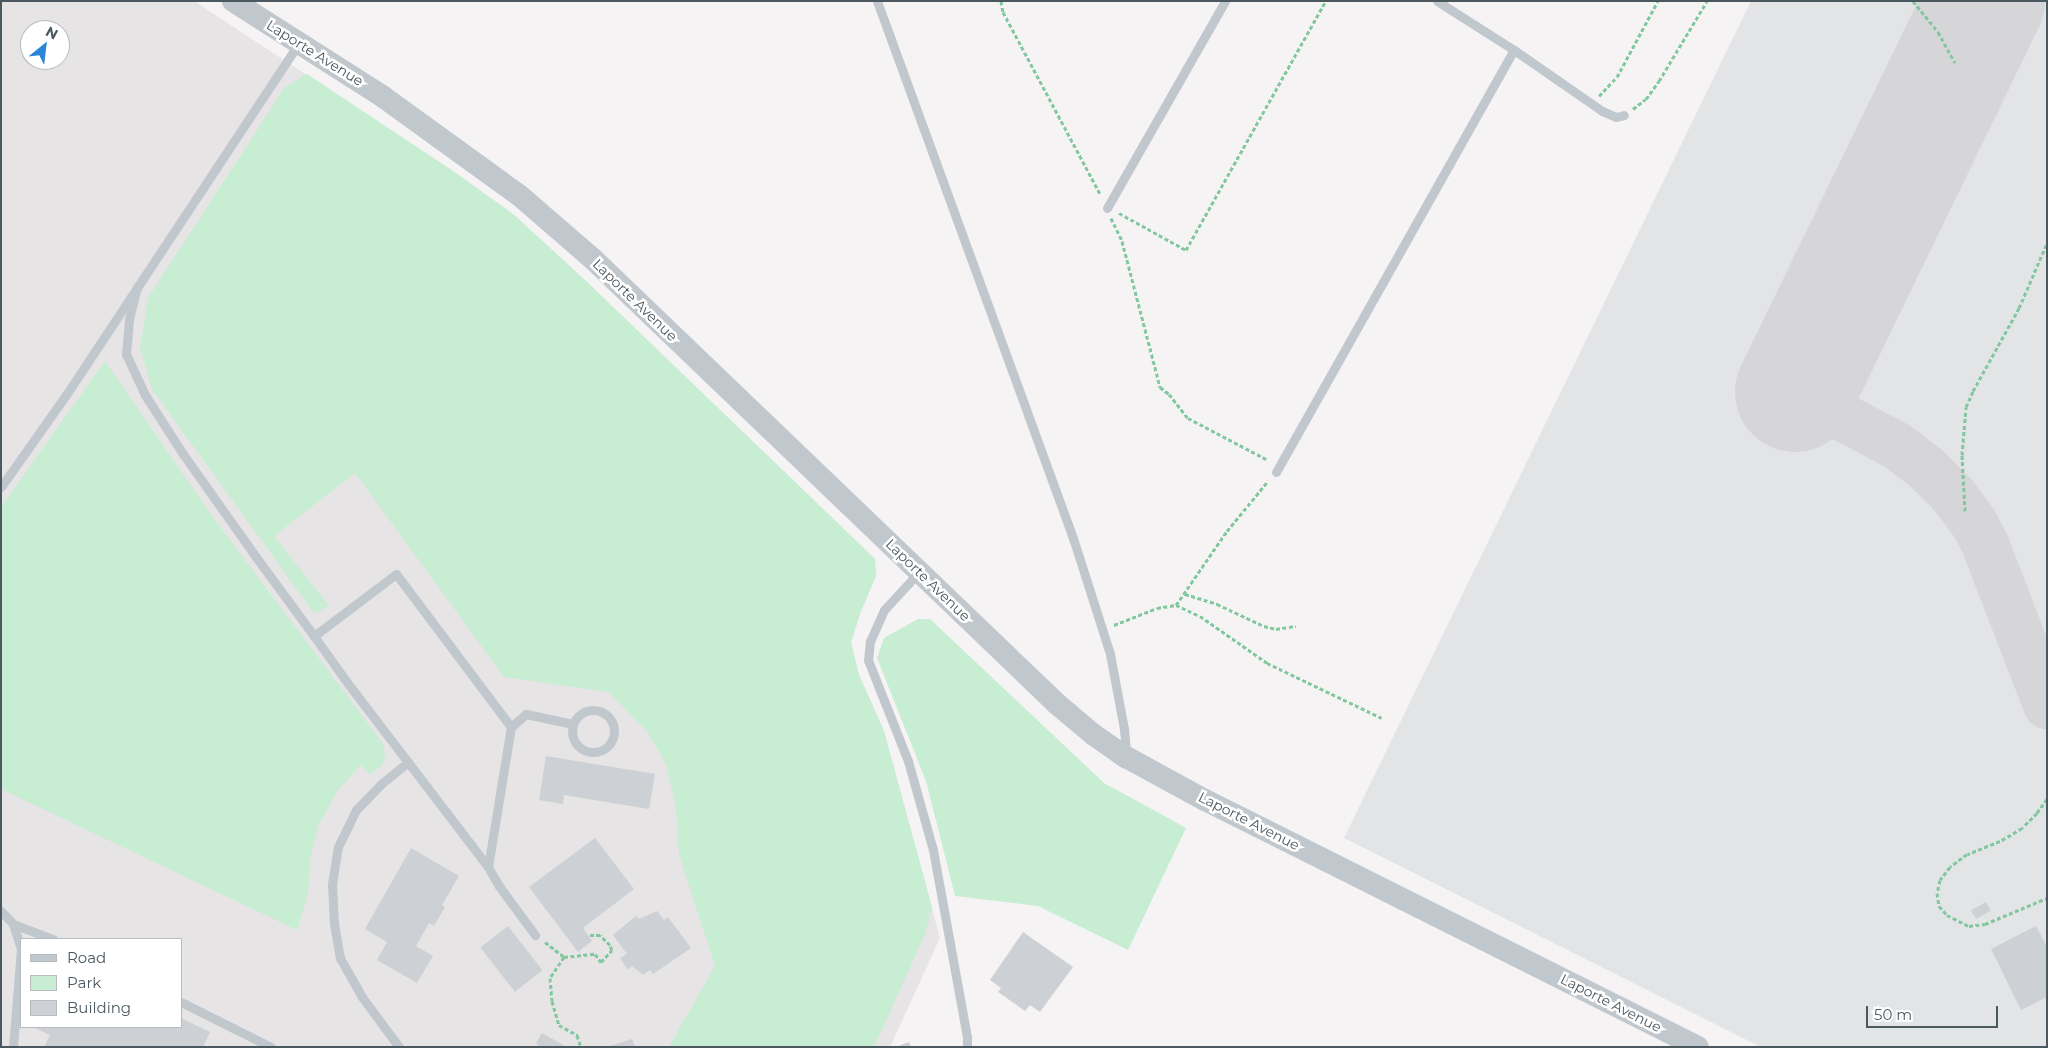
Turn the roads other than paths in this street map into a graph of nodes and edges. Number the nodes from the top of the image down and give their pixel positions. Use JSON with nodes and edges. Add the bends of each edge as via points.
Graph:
{"nodes":[{"id":1,"x":233,"y":1,"type":"edge"},
{"id":2,"x":877,"y":1,"type":"edge"},
{"id":3,"x":1224,"y":1,"type":"edge"},
{"id":4,"x":1438,"y":1,"type":"edge"},
{"id":5,"x":299,"y":43,"type":"junction"},
{"id":6,"x":1514,"y":50,"type":"junction"},
{"id":7,"x":1624,"y":115,"type":"road end"},
{"id":8,"x":1107,"y":208,"type":"road end"},
{"id":9,"x":137,"y":287,"type":"junction"},
{"id":10,"x":1278,"y":469,"type":"road end"},
{"id":11,"x":1,"y":487,"type":"edge"},
{"id":12,"x":919,"y":572,"type":"junction"},
{"id":13,"x":314,"y":636,"type":"junction"},
{"id":14,"x":573,"y":724,"type":"junction"},
{"id":15,"x":512,"y":727,"type":"junction"},
{"id":16,"x":1126,"y":757,"type":"junction"},
{"id":17,"x":408,"y":762,"type":"junction"},
{"id":18,"x":488,"y":867,"type":"junction"},
{"id":19,"x":1,"y":911,"type":"edge"},
{"id":20,"x":13,"y":924,"type":"junction"},
{"id":21,"x":535,"y":935,"type":"road end"},
{"id":22,"x":50,"y":938,"type":"edge"},
{"id":23,"x":20,"y":945,"type":"edge"},
{"id":24,"x":20,"y":960,"type":"edge"},
{"id":25,"x":182,"y":1002,"type":"edge"},
{"id":26,"x":13,"y":1047,"type":"edge"},
{"id":27,"x":271,"y":1047,"type":"edge"},
{"id":28,"x":399,"y":1047,"type":"edge"},
{"id":29,"x":967,"y":1047,"type":"edge"},
{"id":30,"x":1698,"y":1047,"type":"edge"}],
"edges":[{"from":1,"to":5,"type":"street","name":"Laporte Avenue"},
{"from":2,"to":16,"type":"lane","via":[[1073,538],[1110,654]]},
{"from":3,"to":8,"type":"lane"},
{"from":4,"to":6,"type":"lane"},
{"from":5,"to":9,"type":"lane"},
{"from":5,"to":12,"type":"street","name":"Laporte Avenue","via":[[439,135],[519,196],[593,259]]},
{"from":6,"to":7,"type":"lane","via":[[1591,104],[1616,117]]},
{"from":6,"to":10,"type":"lane"},
{"from":9,"to":11,"type":"lane"},
{"from":9,"to":13,"type":"lane","via":[[129,320],[126,354],[145,395],[183,454]]},
{"from":12,"to":16,"type":"street","name":"Laporte Avenue","via":[[1057,704]]},
{"from":12,"to":29,"type":"lane","via":[[884,610],[870,641],[868,660],[908,761],[933,850],[968,1037]]},
{"from":13,"to":15,"type":"lane","via":[[396,574]]},
{"from":13,"to":17,"type":"lane"},
{"from":14,"to":14,"type":"lane","via":[[573,738],[588,752],[602,751],[612,742],[612,721],[602,712],[595,710],[582,714]]},
{"from":14,"to":15,"type":"lane","via":[[526,714]]},
{"from":15,"to":18,"type":"lane"},
{"from":16,"to":30,"type":"street","name":"Laporte Avenue"},
{"from":17,"to":18,"type":"lane"},
{"from":17,"to":28,"type":"lane","via":[[356,810],[338,847],[332,884],[340,958],[362,997]]},
{"from":18,"to":21,"type":"lane"},
{"from":19,"to":20,"type":"lane"},
{"from":20,"to":22,"type":"lane"},
{"from":20,"to":23,"type":"lane"},
{"from":24,"to":26,"type":"lane"},
{"from":25,"to":27,"type":"lane"}]}
